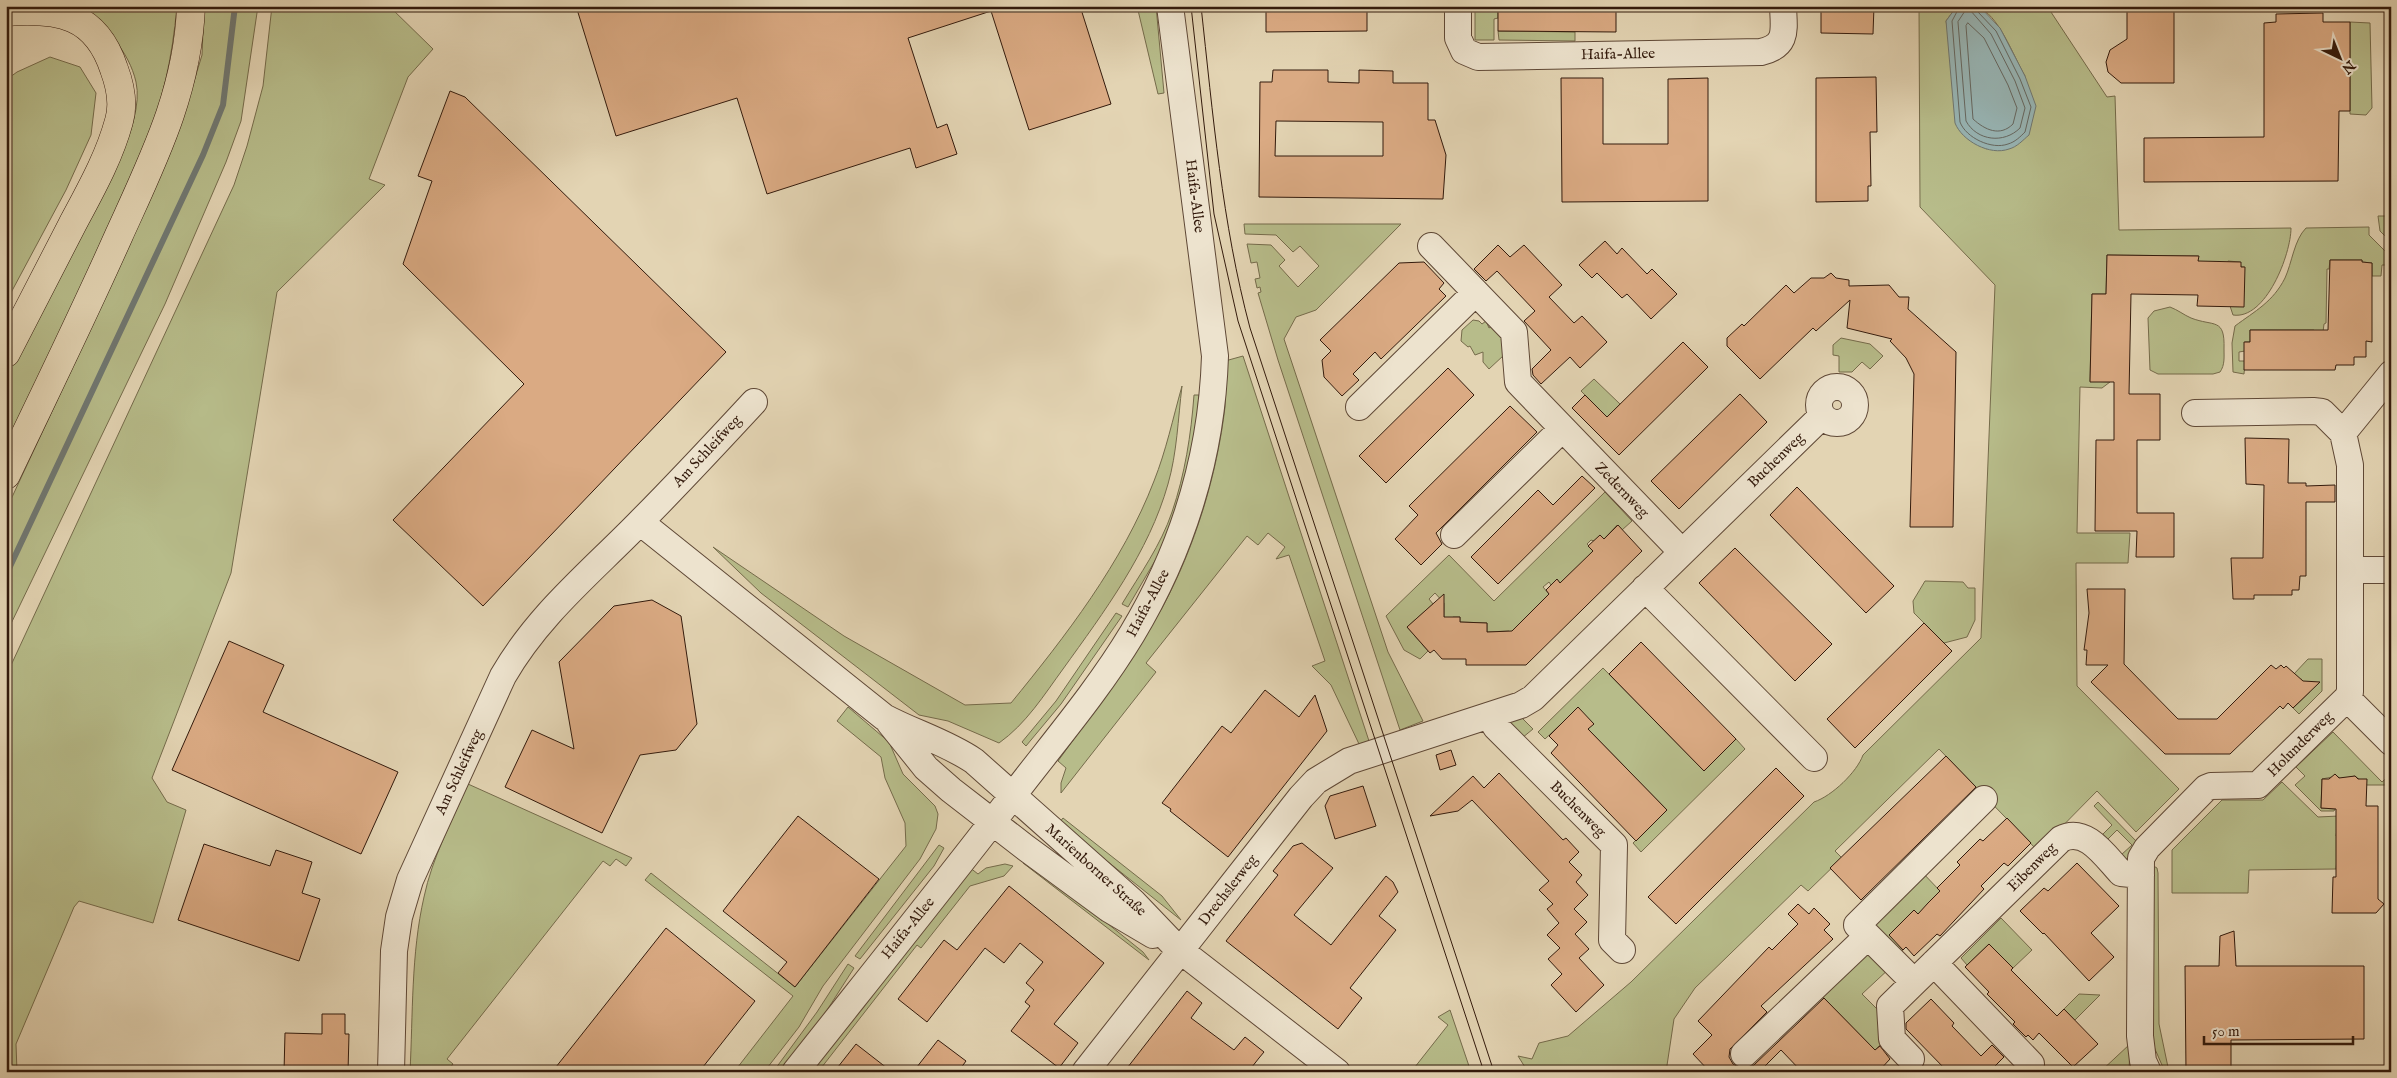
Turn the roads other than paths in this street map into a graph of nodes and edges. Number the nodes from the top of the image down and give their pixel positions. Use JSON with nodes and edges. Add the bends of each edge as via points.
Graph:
{"nodes":[{"id":1,"x":191,"y":6,"type":"edge"},
{"id":2,"x":1458,"y":6,"type":"edge"},
{"id":3,"x":1783,"y":7,"type":"edge"},
{"id":4,"x":6,"y":12,"type":"edge"},
{"id":5,"x":1172,"y":14,"type":"edge"},
{"id":6,"x":1431,"y":246,"type":"dead end"},
{"id":7,"x":1475,"y":293,"type":"junction"},
{"id":8,"x":6,"y":352,"type":"edge"},
{"id":9,"x":2391,"y":374,"type":"edge"},
{"id":10,"x":754,"y":402,"type":"dead end"},
{"id":11,"x":1359,"y":407,"type":"dead end"},
{"id":12,"x":2195,"y":412,"type":"dead end"},
{"id":13,"x":1822,"y":416,"type":"dead end"},
{"id":14,"x":1562,"y":429,"type":"junction"},
{"id":15,"x":2343,"y":433,"type":"junction"},
{"id":16,"x":6,"y":475,"type":"edge"},
{"id":17,"x":640,"y":522,"type":"junction"},
{"id":18,"x":1454,"y":535,"type":"dead end"},
{"id":19,"x":1682,"y":552,"type":"junction"},
{"id":20,"x":2350,"y":570,"type":"junction"},
{"id":21,"x":2391,"y":570,"type":"edge"},
{"id":22,"x":1645,"y":588,"type":"junction"},
{"id":23,"x":2347,"y":698,"type":"junction"},
{"id":24,"x":1488,"y":716,"type":"junction"},
{"id":25,"x":884,"y":717,"type":"junction"},
{"id":26,"x":2391,"y":742,"type":"edge"},
{"id":27,"x":1399,"y":744,"type":"joint"},
{"id":28,"x":1814,"y":758,"type":"dead end"},
{"id":29,"x":1013,"y":795,"type":"junction"},
{"id":30,"x":1984,"y":799,"type":"dead end"},
{"id":31,"x":993,"y":822,"type":"junction"},
{"id":32,"x":2141,"y":875,"type":"junction"},
{"id":33,"x":1868,"y":936,"type":"junction"},
{"id":34,"x":1178,"y":949,"type":"junction"},
{"id":35,"x":1622,"y":950,"type":"dead end"},
{"id":36,"x":1934,"y":963,"type":"junction"},
{"id":37,"x":1914,"y":982,"type":"junction"},
{"id":38,"x":1744,"y":1054,"type":"dead end"},
{"id":39,"x":1911,"y":1059,"type":"dead end"},
{"id":40,"x":2031,"y":1064,"type":"dead end"},
{"id":41,"x":391,"y":1072,"type":"edge"},
{"id":42,"x":795,"y":1072,"type":"edge"},
{"id":43,"x":1085,"y":1072,"type":"edge"},
{"id":44,"x":1337,"y":1072,"type":"edge"},
{"id":45,"x":2148,"y":1072,"type":"edge"}],
"edges":[{"from":1,"to":16,"type":"highway","via":[[183,78],[165,134],[97,286]]},
{"from":2,"to":3,"type":"street","name":"Haifa-Allee","via":[[1458,38],[1464,51],[1478,57],[1761,52],[1777,46],[1781,40],[1784,32]]},
{"from":4,"to":8,"type":"highway","via":[[53,11],[80,21],[93,30],[109,52],[121,99],[120,119],[106,160]]},
{"from":5,"to":29,"type":"street","name":"Haifa-Allee","via":[[1214,356],[1213,396],[1200,472],[1163,578],[1132,635],[1067,727]]},
{"from":6,"to":7,"type":"street","name":"Zedernweg"},
{"from":7,"to":11,"type":"street"},
{"from":7,"to":14,"type":"street","name":"Zedernweg","via":[[1514,332],[1518,382]]},
{"from":9,"to":15,"type":"street"},
{"from":10,"to":17,"type":"street","name":"Am Schleifweg"},
{"from":12,"to":15,"type":"street","via":[[2322,412]]},
{"from":13,"to":19,"type":"street","name":"Buchenweg"},
{"from":14,"to":18,"type":"street"},
{"from":14,"to":19,"type":"street","name":"Zedernweg"},
{"from":15,"to":20,"type":"street","via":[[2350,465]]},
{"from":17,"to":25,"type":"street"},
{"from":17,"to":41,"type":"street","name":"Am Schleifweg","via":[[545,616],[520,647],[455,778],[410,880],[399,917],[394,951]]},
{"from":19,"to":22,"type":"street","name":"Buchenweg"},
{"from":20,"to":21,"type":"street"},
{"from":20,"to":23,"type":"street","via":[[2350,692]]},
{"from":22,"to":24,"type":"street","name":"Buchenweg","via":[[1527,703]]},
{"from":22,"to":28,"type":"street"},
{"from":23,"to":26,"type":"street"},
{"from":23,"to":32,"type":"street","name":"Holunderweg","via":[[2258,785],[2206,788],[2147,848],[2141,858]]},
{"from":24,"to":27,"type":"street","name":"Buchenweg"},
{"from":24,"to":35,"type":"street","name":"Buchenweg","via":[[1614,846],[1612,940]]},
{"from":25,"to":29,"type":"street","via":[[960,752]]},
{"from":25,"to":31,"type":"street","via":[[926,768]]},
{"from":27,"to":34,"type":"street","name":"Drechslerweg","via":[[1350,761],[1316,781]]},
{"from":29,"to":31,"type":"street","name":"Haifa-Allee"},
{"from":29,"to":34,"type":"street","name":"Marienborner Straße","via":[[1133,902]]},
{"from":30,"to":33,"type":"street","via":[[1857,925]]},
{"from":31,"to":34,"type":"street","name":"Marienborner Straße","via":[[1109,909]]},
{"from":31,"to":42,"type":"street","name":"Haifa-Allee"},
{"from":32,"to":36,"type":"street","name":"Eibenweg","via":[[2124,874],[2088,840],[2068,835]]},
{"from":32,"to":45,"type":"street","name":"Holunderweg","via":[[2140,1036]]},
{"from":33,"to":37,"type":"street"},
{"from":33,"to":38,"type":"street"},
{"from":34,"to":43,"type":"street","name":"Drechslerweg"},
{"from":34,"to":44,"type":"street","name":"Marienborner Straße"},
{"from":36,"to":37,"type":"street","name":"Eibenweg"},
{"from":36,"to":40,"type":"street"},
{"from":37,"to":39,"type":"street","name":"Eibenweg","via":[[1890,1006],[1892,1039]]}]}
